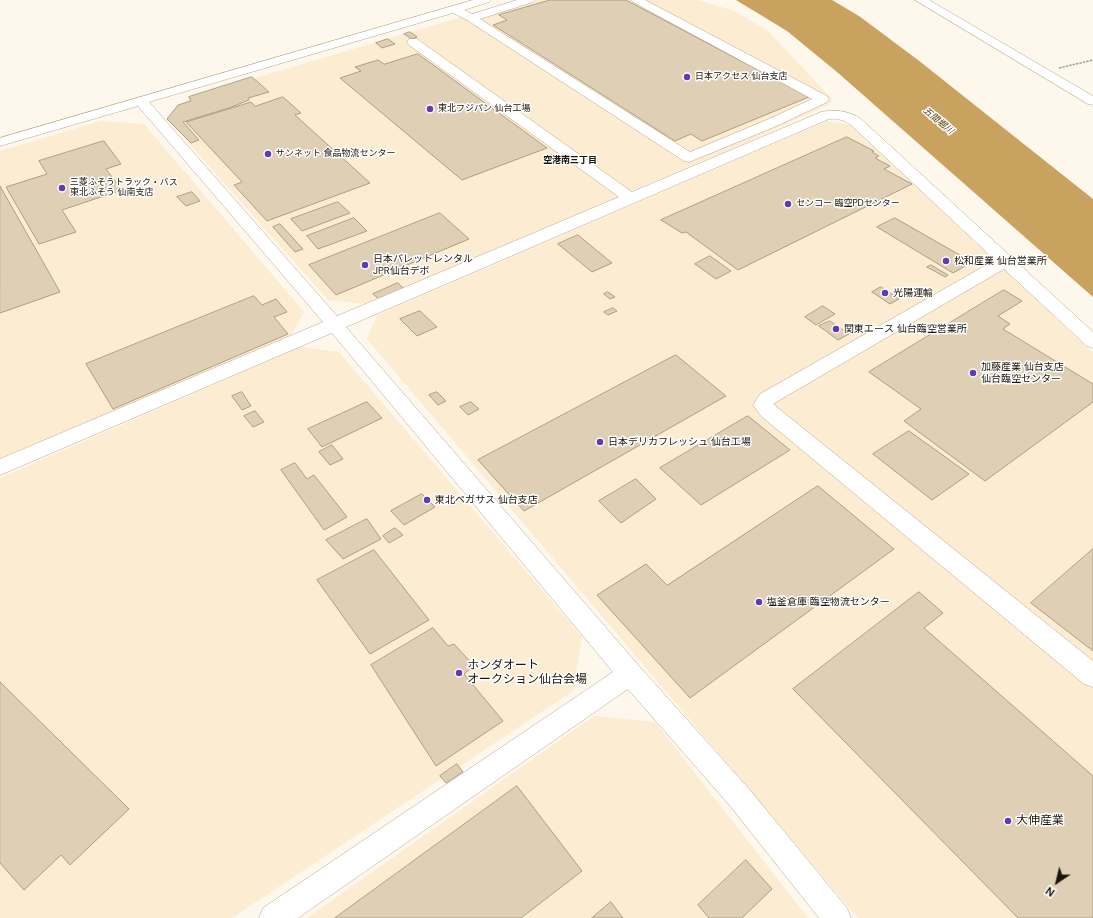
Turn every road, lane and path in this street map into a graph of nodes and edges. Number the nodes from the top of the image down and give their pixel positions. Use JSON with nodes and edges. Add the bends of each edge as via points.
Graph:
{"nodes":[{"id":1,"x":486,"y":0,"type":"edge"},
{"id":2,"x":529,"y":0,"type":"edge"},
{"id":3,"x":637,"y":0,"type":"edge"},
{"id":4,"x":921,"y":0,"type":"edge"},
{"id":5,"x":454,"y":9,"type":"junction"},
{"id":6,"x":471,"y":18,"type":"junction"},
{"id":7,"x":413,"y":42,"type":"dead end"},
{"id":8,"x":1093,"y":60,"type":"edge"},
{"id":9,"x":1044,"y":72,"type":"junction"},
{"id":10,"x":141,"y":101,"type":"junction"},
{"id":11,"x":1093,"y":101,"type":"edge"},
{"id":12,"x":814,"y":103,"type":"junction"},
{"id":13,"x":834,"y":114,"type":"junction"},
{"id":14,"x":0,"y":142,"type":"edge"},
{"id":15,"x":689,"y":158,"type":"junction"},
{"id":16,"x":704,"y":167,"type":"junction"},
{"id":17,"x":630,"y":198,"type":"junction"},
{"id":18,"x":1006,"y":261,"type":"junction"},
{"id":19,"x":334,"y":324,"type":"junction"},
{"id":20,"x":1093,"y":342,"type":"edge"},
{"id":21,"x":0,"y":467,"type":"edge"},
{"id":22,"x":630,"y":674,"type":"junction"},
{"id":23,"x":1093,"y":676,"type":"edge"},
{"id":24,"x":274,"y":918,"type":"edge"},
{"id":25,"x":837,"y":918,"type":"edge"}],
"edges":[{"from":1,"to":5,"type":"street"},
{"from":2,"to":6,"type":"street"},
{"from":3,"to":12,"type":"street","via":[[822,99]]},
{"from":4,"to":9,"type":"street"},
{"from":5,"to":6,"type":"street"},
{"from":5,"to":10,"type":"street"},
{"from":6,"to":15,"type":"street"},
{"from":7,"to":17,"type":"street"},
{"from":8,"to":9,"type":"path"},
{"from":9,"to":11,"type":"street"},
{"from":10,"to":14,"type":"street"},
{"from":10,"to":19,"type":"street"},
{"from":12,"to":13,"type":"street"},
{"from":12,"to":15,"type":"street"},
{"from":13,"to":16,"type":"street","via":[[826,115]]},
{"from":13,"to":18,"type":"street","via":[[843,114],[856,122]]},
{"from":15,"to":16,"type":"street"},
{"from":16,"to":17,"type":"street"},
{"from":17,"to":19,"type":"street"},
{"from":18,"to":20,"type":"street"},
{"from":18,"to":23,"type":"street","via":[[774,395],[762,405]]},
{"from":19,"to":21,"type":"street"},
{"from":19,"to":22,"type":"street"},
{"from":22,"to":24,"type":"street"},
{"from":22,"to":25,"type":"street","via":[[740,798]]}]}
